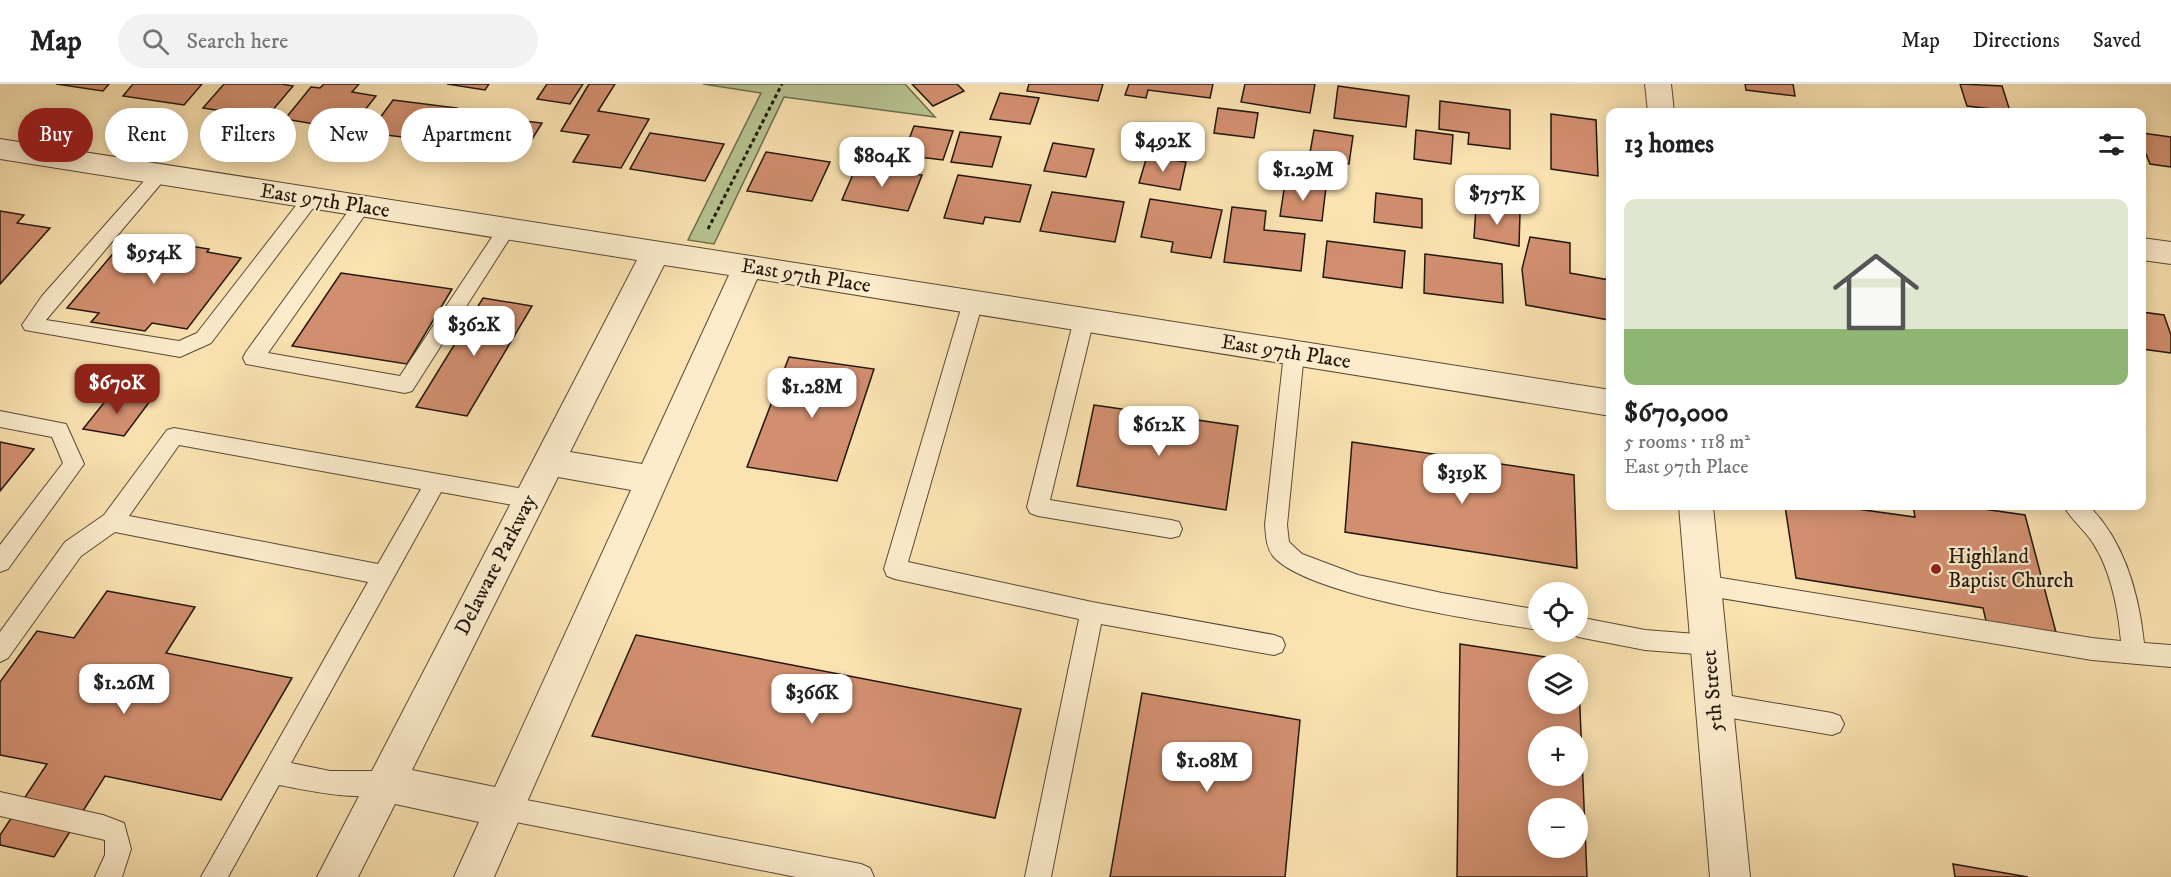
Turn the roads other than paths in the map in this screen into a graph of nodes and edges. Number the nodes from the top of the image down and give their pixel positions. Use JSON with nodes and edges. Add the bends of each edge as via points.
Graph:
{"nodes":[{"id":1,"x":1658,"y":84,"type":"edge"},
{"id":2,"x":1661,"y":108,"type":"edge"},
{"id":3,"x":0,"y":149,"type":"edge"},
{"id":4,"x":159,"y":175,"type":"junction"},
{"id":5,"x":311,"y":199,"type":"junction"},
{"id":6,"x":362,"y":207,"type":"junction"},
{"id":7,"x":506,"y":230,"type":"junction"},
{"id":8,"x":2146,"y":250,"type":"edge"},
{"id":9,"x":655,"y":253,"type":"junction"},
{"id":10,"x":2171,"y":253,"type":"edge"},
{"id":11,"x":748,"y":266,"type":"junction"},
{"id":12,"x":973,"y":302,"type":"junction"},
{"id":13,"x":1084,"y":320,"type":"junction"},
{"id":14,"x":1294,"y":353,"type":"junction"},
{"id":15,"x":1606,"y":402,"type":"edge"},
{"id":16,"x":0,"y":418,"type":"edge"},
{"id":17,"x":548,"y":462,"type":"junction"},
{"id":18,"x":652,"y":480,"type":"junction"},
{"id":19,"x":436,"y":482,"type":"junction"},
{"id":20,"x":530,"y":499,"type":"junction"},
{"id":21,"x":1696,"y":510,"type":"edge"},
{"id":22,"x":2079,"y":510,"type":"edge"},
{"id":23,"x":112,"y":522,"type":"junction"},
{"id":24,"x":1171,"y":529,"type":"dead end"},
{"id":25,"x":0,"y":562,"type":"edge"},
{"id":26,"x":384,"y":575,"type":"junction"},
{"id":27,"x":1703,"y":585,"type":"junction"},
{"id":28,"x":1092,"y":612,"type":"junction"},
{"id":29,"x":1528,"y":618,"type":"edge"},
{"id":30,"x":1588,"y":629,"type":"edge"},
{"id":31,"x":1274,"y":645,"type":"dead end"},
{"id":32,"x":1709,"y":645,"type":"junction"},
{"id":33,"x":0,"y":651,"type":"edge"},
{"id":34,"x":2134,"y":652,"type":"junction"},
{"id":35,"x":2171,"y":656,"type":"edge"},
{"id":36,"x":1714,"y":704,"type":"junction"},
{"id":37,"x":1832,"y":724,"type":"dead end"},
{"id":38,"x":274,"y":772,"type":"junction"},
{"id":39,"x":385,"y":783,"type":"junction"},
{"id":40,"x":0,"y":804,"type":"edge"},
{"id":41,"x":505,"y":808,"type":"junction"},
{"id":42,"x":108,"y":877,"type":"edge"},
{"id":43,"x":214,"y":877,"type":"edge"},
{"id":44,"x":337,"y":877,"type":"edge"},
{"id":45,"x":474,"y":877,"type":"edge"},
{"id":46,"x":861,"y":877,"type":"edge"},
{"id":47,"x":1038,"y":877,"type":"edge"},
{"id":48,"x":1730,"y":877,"type":"edge"}],
"edges":[{"from":1,"to":2,"type":"street"},
{"from":3,"to":4,"type":"street","name":"East 97th Place"},
{"from":4,"to":5,"type":"street","name":"East 97th Place"},
{"from":4,"to":5,"type":"lane","via":[[32,325],[180,349],[204,338]]},
{"from":5,"to":6,"type":"street","name":"East 97th Place"},
{"from":6,"to":7,"type":"street","name":"East 97th Place"},
{"from":6,"to":7,"type":"lane","via":[[253,358],[405,385]]},
{"from":7,"to":9,"type":"street","name":"East 97th Place"},
{"from":8,"to":10,"type":"street"},
{"from":9,"to":11,"type":"street","name":"East 97th Place"},
{"from":9,"to":17,"type":"street","name":"Delaware Parkway"},
{"from":11,"to":12,"type":"street","name":"East 97th Place"},
{"from":11,"to":18,"type":"street"},
{"from":12,"to":13,"type":"street","name":"East 97th Place"},
{"from":12,"to":28,"type":"lane","via":[[895,569]]},
{"from":13,"to":14,"type":"street","name":"East 97th Place"},
{"from":13,"to":24,"type":"lane","via":[[1038,507]]},
{"from":14,"to":15,"type":"street","name":"East 97th Place"},
{"from":14,"to":29,"type":"lane","via":[[1276,525],[1280,548],[1295,562],[1341,581]]},
{"from":16,"to":25,"type":"lane","via":[[59,430],[74,464]]},
{"from":17,"to":18,"type":"street"},
{"from":17,"to":20,"type":"street","name":"Delaware Parkway"},
{"from":18,"to":41,"type":"street"},
{"from":19,"to":20,"type":"lane"},
{"from":19,"to":23,"type":"lane","via":[[174,436]]},
{"from":19,"to":26,"type":"lane"},
{"from":20,"to":39,"type":"street","name":"Delaware Parkway"},
{"from":21,"to":27,"type":"street","name":"5th Street"},
{"from":22,"to":34,"type":"lane","via":[[2100,534],[2113,560],[2132,620]]},
{"from":23,"to":26,"type":"lane"},
{"from":23,"to":33,"type":"lane","via":[[73,549]]},
{"from":26,"to":38,"type":"lane"},
{"from":27,"to":32,"type":"street","name":"5th Street"},
{"from":27,"to":34,"type":"lane","via":[[2092,650]]},
{"from":28,"to":31,"type":"lane"},
{"from":28,"to":47,"type":"lane"},
{"from":30,"to":32,"type":"lane","via":[[1645,640]]},
{"from":32,"to":36,"type":"street","name":"5th Street"},
{"from":34,"to":35,"type":"lane"},
{"from":36,"to":37,"type":"lane"},
{"from":36,"to":48,"type":"street","name":"5th Street"},
{"from":38,"to":39,"type":"lane","via":[[330,783]]},
{"from":38,"to":43,"type":"lane"},
{"from":39,"to":41,"type":"street"},
{"from":39,"to":44,"type":"street","name":"Delaware Parkway"},
{"from":40,"to":42,"type":"lane","via":[[104,826],[115,832],[120,844]]},
{"from":41,"to":45,"type":"street"},
{"from":41,"to":46,"type":"lane"}]}
